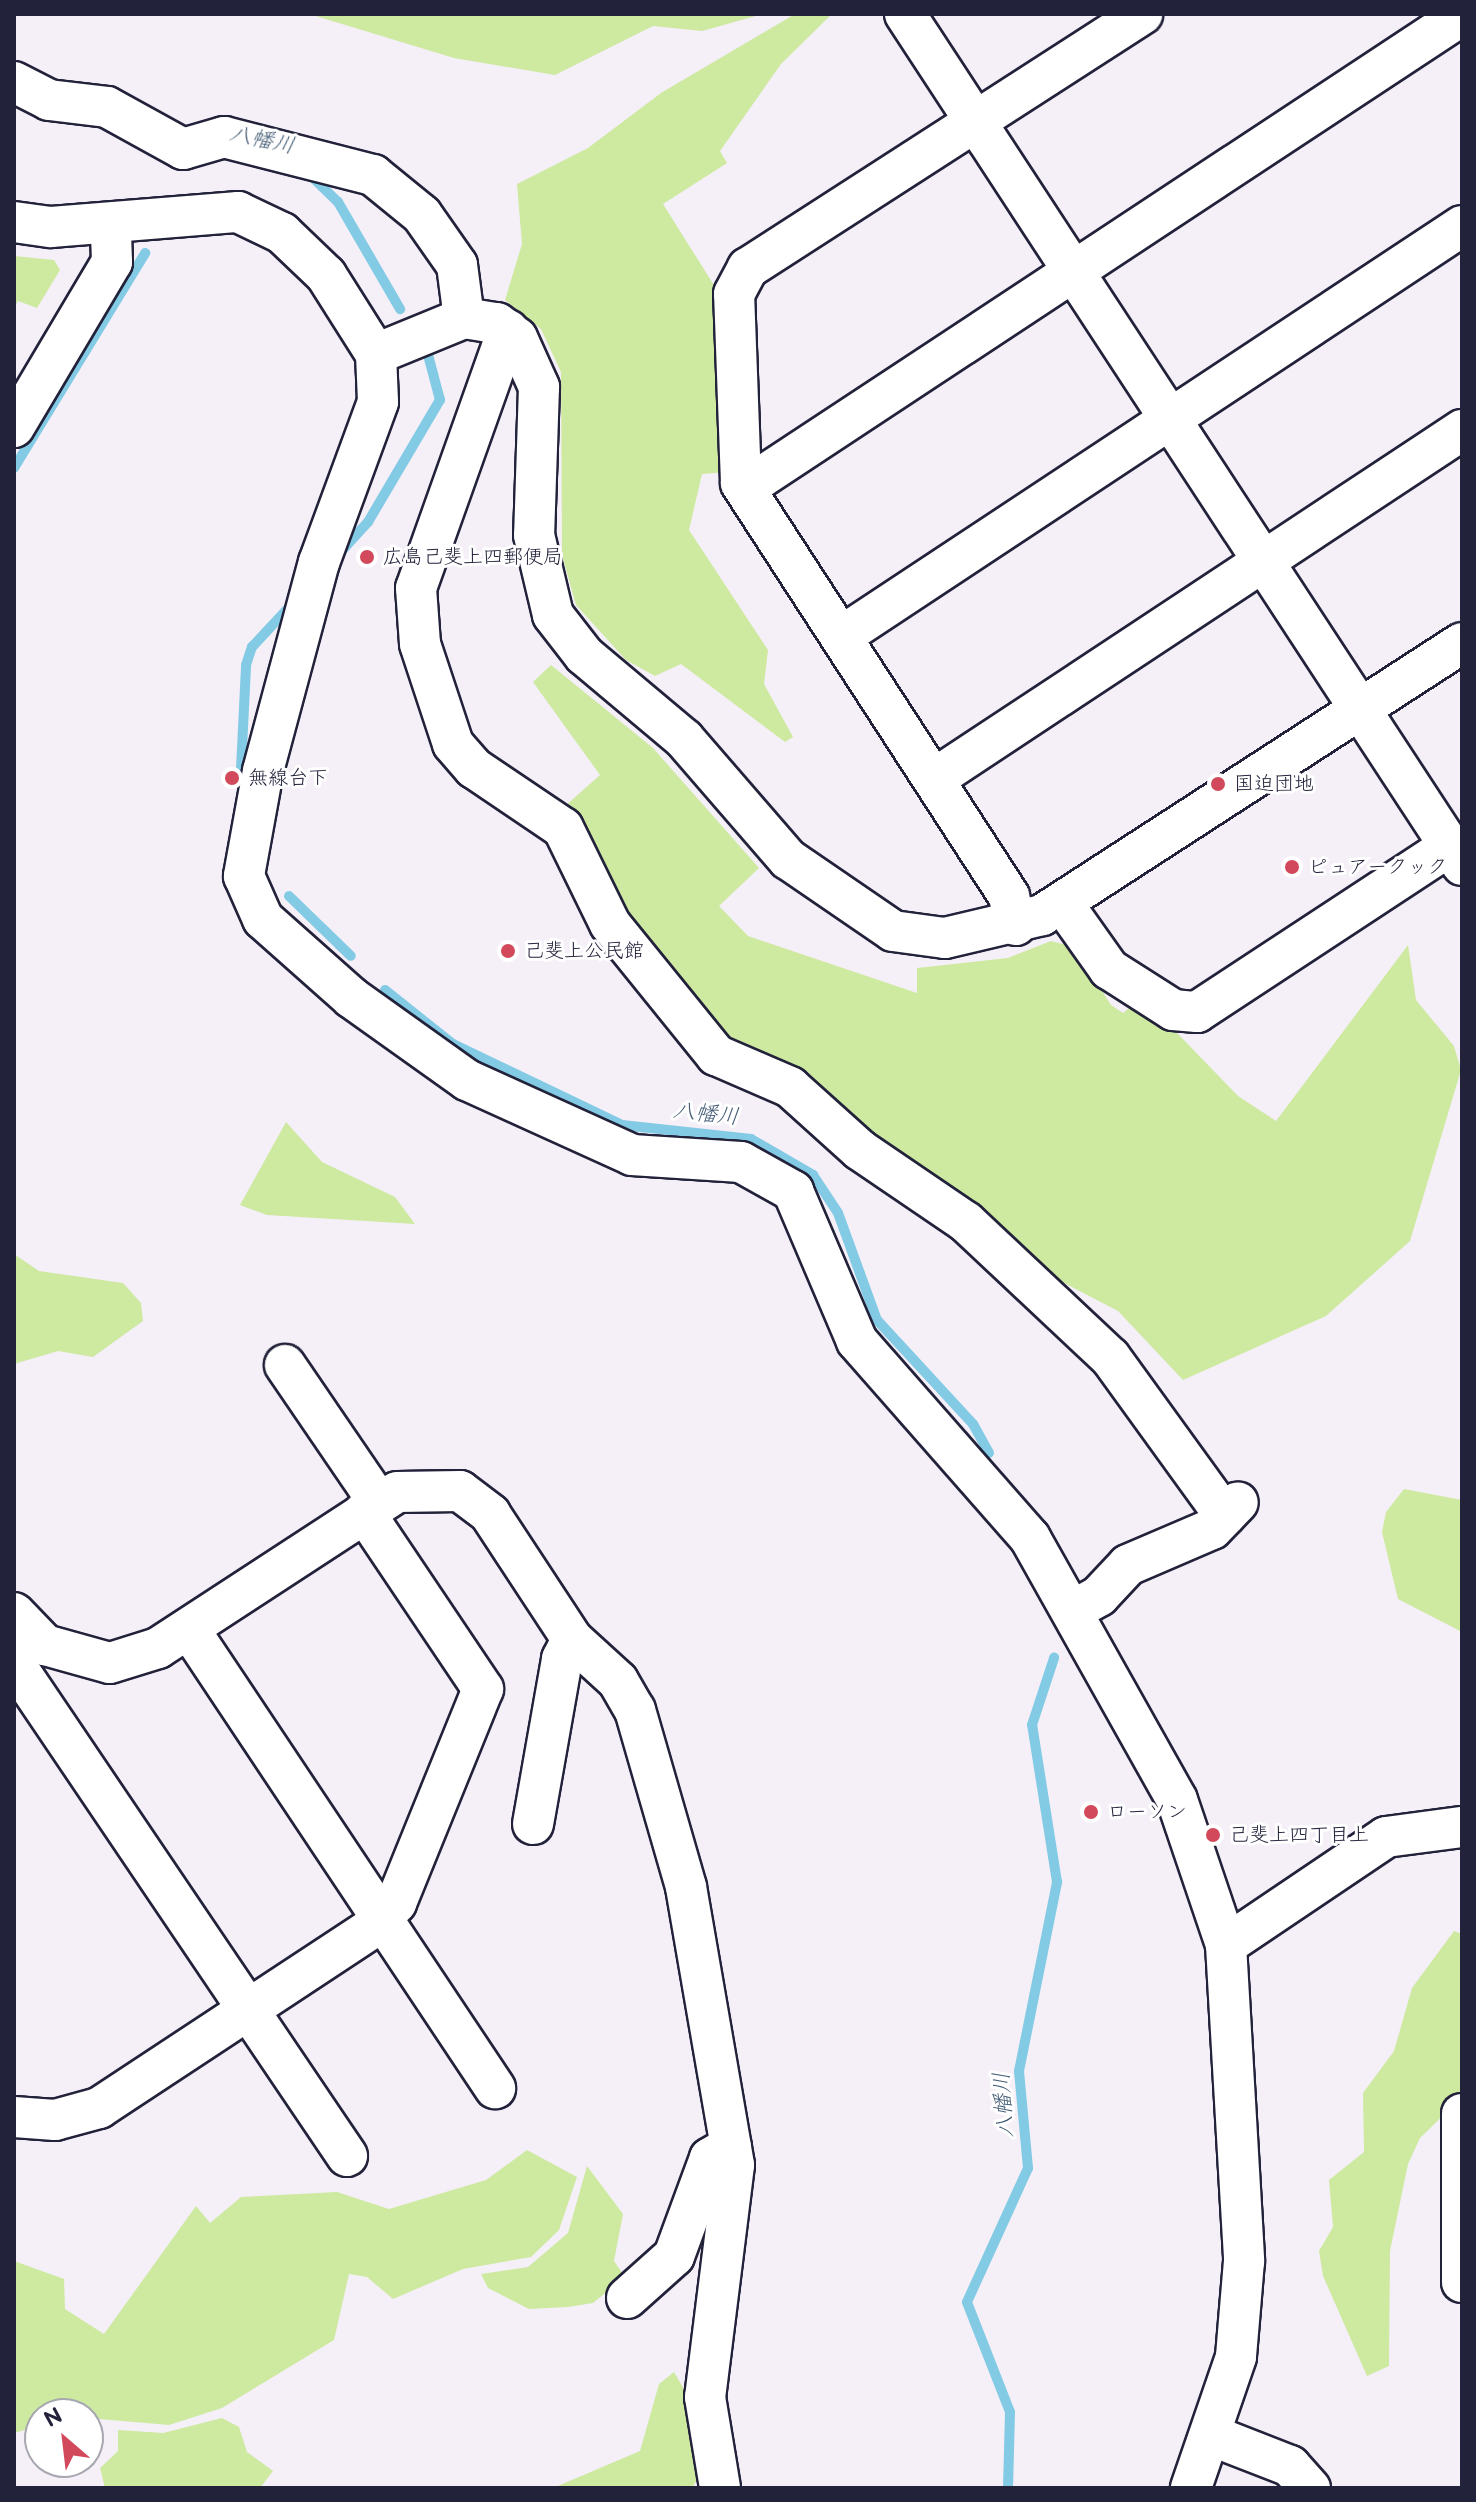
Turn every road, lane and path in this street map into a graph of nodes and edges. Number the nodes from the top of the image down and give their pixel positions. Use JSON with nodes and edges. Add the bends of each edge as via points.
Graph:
{"nodes":[{"id":1,"x":905,"y":14,"type":"edge"},
{"id":2,"x":1142,"y":14,"type":"edge"},
{"id":3,"x":1462,"y":15,"type":"edge"},
{"id":4,"x":14,"y":82,"type":"edge"},
{"id":5,"x":975,"y":122,"type":"junction"},
{"id":6,"x":14,"y":222,"type":"edge"},
{"id":7,"x":111,"y":224,"type":"junction"},
{"id":8,"x":1462,"y":226,"type":"edge"},
{"id":9,"x":1072,"y":273,"type":"junction"},
{"id":10,"x":464,"y":318,"type":"junction"},
{"id":11,"x":508,"y":330,"type":"junction"},
{"id":12,"x":376,"y":354,"type":"junction"},
{"id":13,"x":1168,"y":418,"type":"junction"},
{"id":14,"x":14,"y":427,"type":"edge"},
{"id":15,"x":1462,"y":430,"type":"edge"},
{"id":16,"x":745,"y":488,"type":"junction"},
{"id":17,"x":1261,"y":561,"type":"junction"},
{"id":18,"x":842,"y":636,"type":"junction"},
{"id":19,"x":1462,"y":643,"type":"edge"},
{"id":20,"x":1360,"y":709,"type":"junction"},
{"id":21,"x":934,"y":779,"type":"junction"},
{"id":22,"x":1456,"y":855,"type":"edge"},
{"id":23,"x":1063,"y":904,"type":"junction"},
{"id":24,"x":1016,"y":925,"type":"junction"},
{"id":25,"x":285,"y":1365,"type":"dead end"},
{"id":26,"x":372,"y":1508,"type":"junction"},
{"id":27,"x":1072,"y":1611,"type":"junction"},
{"id":28,"x":189,"y":1629,"type":"junction"},
{"id":29,"x":572,"y":1639,"type":"junction"},
{"id":30,"x":18,"y":1641,"type":"edge"},
{"id":31,"x":533,"y":1824,"type":"dead end"},
{"id":32,"x":1462,"y":1827,"type":"edge"},
{"id":33,"x":383,"y":1916,"type":"junction"},
{"id":34,"x":1226,"y":1945,"type":"junction"},
{"id":35,"x":247,"y":2011,"type":"junction"},
{"id":36,"x":495,"y":2088,"type":"dead end"},
{"id":37,"x":14,"y":2117,"type":"edge"},
{"id":38,"x":1461,"y":2124,"type":"edge"},
{"id":39,"x":731,"y":2146,"type":"junction"},
{"id":40,"x":347,"y":2156,"type":"dead end"},
{"id":41,"x":1462,"y":2282,"type":"edge"},
{"id":42,"x":627,"y":2298,"type":"dead end"},
{"id":43,"x":1213,"y":2436,"type":"junction"},
{"id":44,"x":720,"y":2488,"type":"edge"},
{"id":45,"x":1191,"y":2488,"type":"edge"},
{"id":46,"x":1310,"y":2488,"type":"edge"}],
"edges":[{"from":1,"to":5,"type":"street"},
{"from":2,"to":5,"type":"street"},
{"from":3,"to":9,"type":"street"},
{"from":4,"to":10,"type":"street","via":[[49,100],[107,107],[183,149],[207,142],[342,163],[398,190],[457,265]]},
{"from":5,"to":9,"type":"street"},
{"from":5,"to":16,"type":"street","via":[[748,268],[734,294]]},
{"from":6,"to":7,"type":"street"},
{"from":7,"to":12,"type":"street","via":[[217,210],[265,222],[326,275]]},
{"from":7,"to":14,"type":"street","via":[[112,262]]},
{"from":8,"to":13,"type":"street"},
{"from":9,"to":13,"type":"street"},
{"from":9,"to":16,"type":"street"},
{"from":10,"to":11,"type":"street"},
{"from":10,"to":12,"type":"street"},
{"from":11,"to":24,"type":"street","via":[[530,356],[539,387],[534,535],[540,584],[572,643],[684,739],[788,859],[859,914],[918,938]]},
{"from":11,"to":27,"type":"street","via":[[416,588],[423,657],[453,744],[474,768],[563,828],[610,924],[716,1055],[790,1087],[860,1150],[966,1222],[1110,1357],[1232,1509],[1212,1529],[1128,1565],[1099,1596]]},
{"from":12,"to":27,"type":"street","via":[[375,418],[315,580],[244,856],[244,876],[263,919],[429,1059],[467,1080],[632,1155],[741,1162],[778,1178],[804,1205],[836,1301],[862,1349],[1008,1506]]},
{"from":13,"to":17,"type":"street"},
{"from":13,"to":18,"type":"street"},
{"from":15,"to":17,"type":"street"},
{"from":16,"to":18,"type":"street"},
{"from":17,"to":20,"type":"street"},
{"from":17,"to":21,"type":"street"},
{"from":18,"to":21,"type":"street"},
{"from":19,"to":20,"type":"street"},
{"from":20,"to":22,"type":"street"},
{"from":20,"to":23,"type":"street"},
{"from":21,"to":24,"type":"street","via":[[1009,896]]},
{"from":22,"to":23,"type":"street","via":[[1197,1012],[1173,1010],[1109,969]]},
{"from":23,"to":24,"type":"street"},
{"from":25,"to":26,"type":"street"},
{"from":26,"to":28,"type":"street"},
{"from":26,"to":29,"type":"street","via":[[417,1486],[475,1498]]},
{"from":26,"to":33,"type":"street","via":[[483,1689],[396,1903]]},
{"from":27,"to":34,"type":"street","via":[[1177,1800]]},
{"from":28,"to":30,"type":"street","via":[[110,1663]]},
{"from":28,"to":33,"type":"street"},
{"from":29,"to":31,"type":"street","via":[[562,1659]]},
{"from":29,"to":39,"type":"street","via":[[618,1681],[643,1735],[686,1887]]},
{"from":30,"to":35,"type":"street"},
{"from":32,"to":34,"type":"street","via":[[1386,1837]]},
{"from":33,"to":35,"type":"street"},
{"from":33,"to":36,"type":"street"},
{"from":34,"to":43,"type":"street","via":[[1243,2311]]},
{"from":35,"to":37,"type":"street","via":[[99,2108],[55,2120]]},
{"from":35,"to":40,"type":"street"},
{"from":38,"to":41,"type":"street"},
{"from":39,"to":42,"type":"street","via":[[710,2158],[674,2256]]},
{"from":39,"to":44,"type":"street","via":[[731,2215],[705,2397]]},
{"from":43,"to":45,"type":"street"},
{"from":43,"to":46,"type":"street","via":[[1290,2466]]}]}
